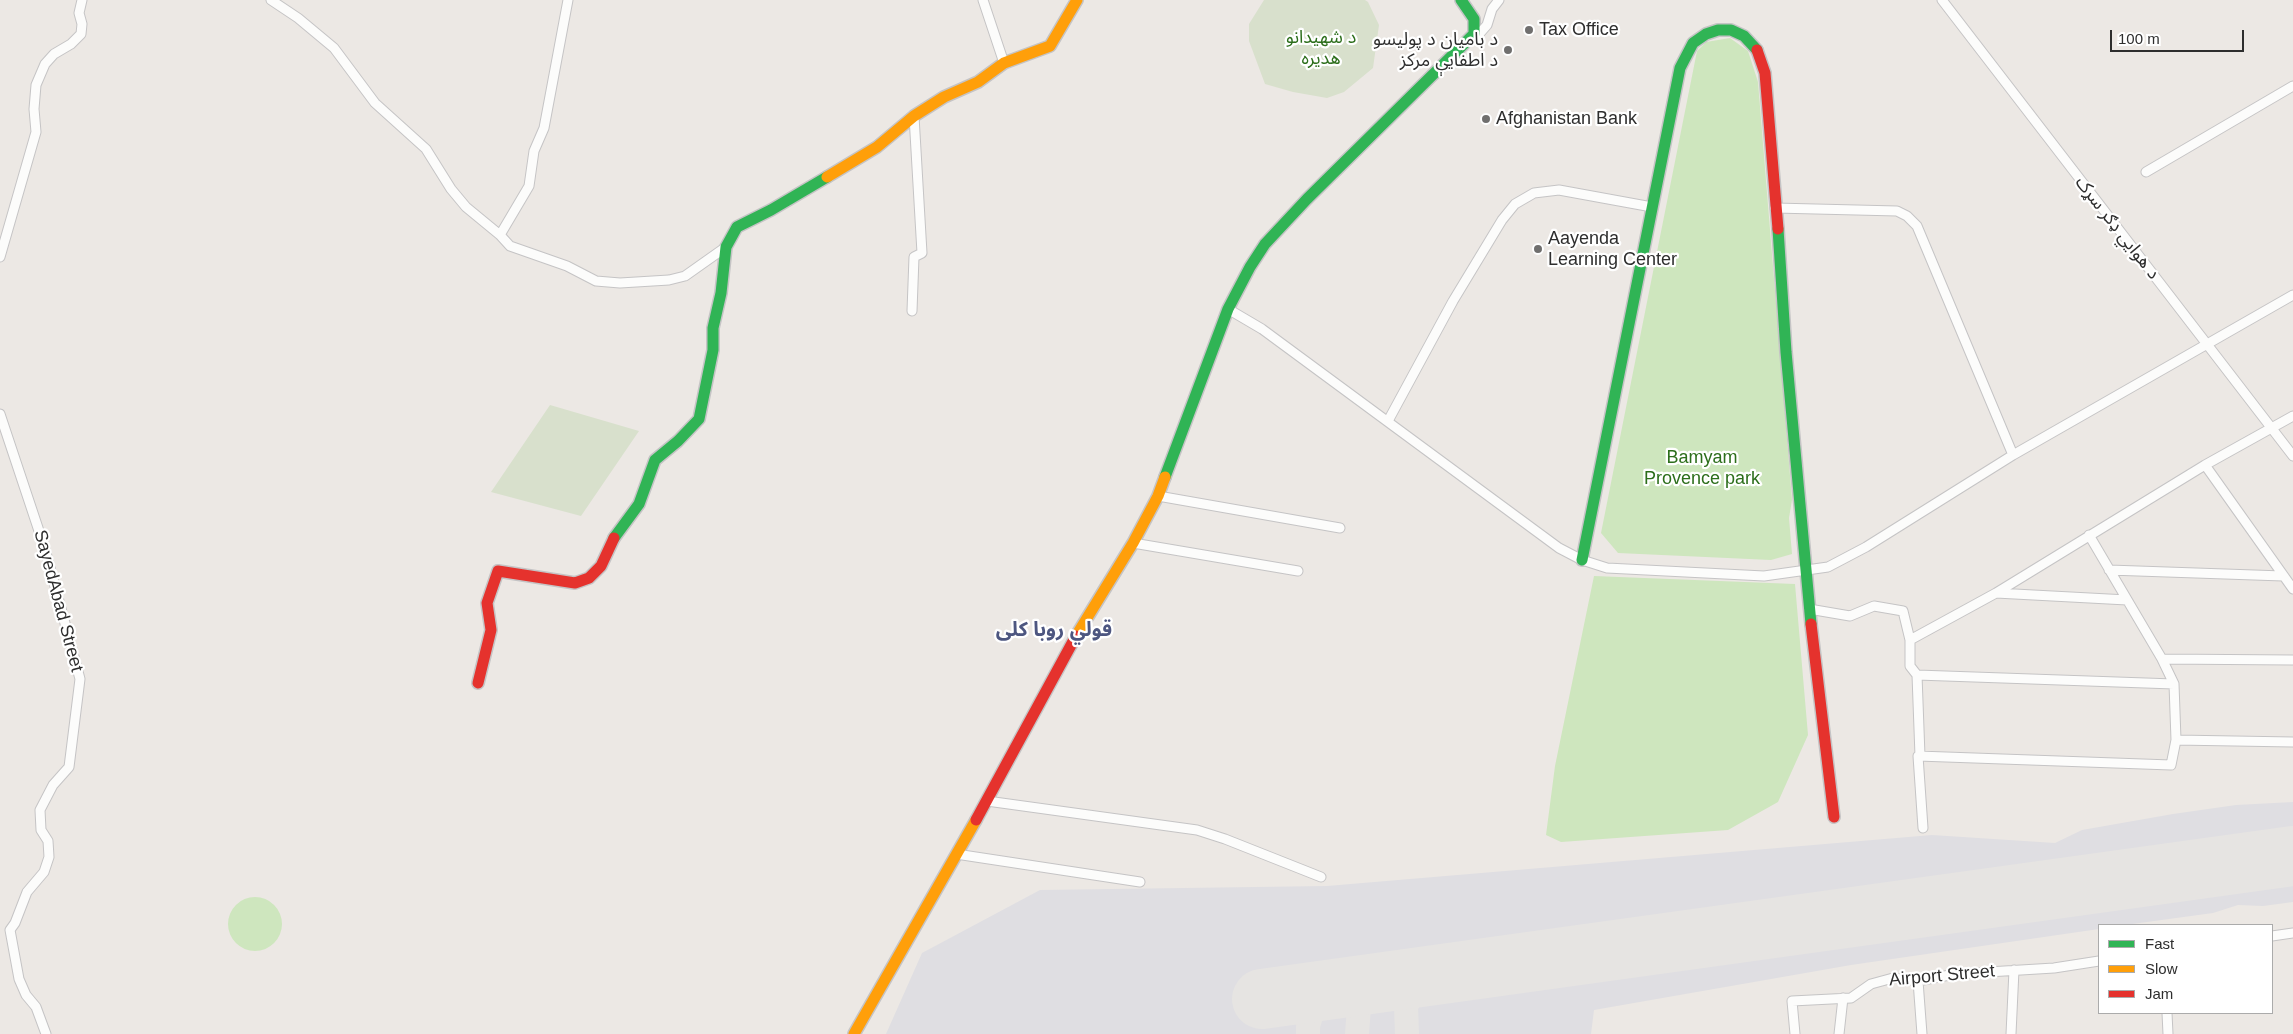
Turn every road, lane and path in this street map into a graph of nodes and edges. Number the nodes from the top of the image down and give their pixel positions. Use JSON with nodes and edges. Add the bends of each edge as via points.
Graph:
{"nodes":[{"id":1,"x":82,"y":0,"type":"edge"},
{"id":2,"x":271,"y":0,"type":"edge"},
{"id":3,"x":568,"y":0,"type":"edge"},
{"id":4,"x":983,"y":0,"type":"edge"},
{"id":5,"x":1077,"y":0,"type":"edge"},
{"id":6,"x":1461,"y":0,"type":"edge"},
{"id":7,"x":1499,"y":0,"type":"edge"},
{"id":8,"x":1942,"y":0,"type":"edge"},
{"id":9,"x":1474,"y":34,"type":"junction"},
{"id":10,"x":1004,"y":63,"type":"junction"},
{"id":11,"x":2293,"y":86,"type":"edge"},
{"id":12,"x":914,"y":116,"type":"junction"},
{"id":13,"x":2146,"y":172,"type":"dead end"},
{"id":14,"x":1652,"y":206,"type":"junction"},
{"id":15,"x":1775,"y":208,"type":"junction"},
{"id":16,"x":500,"y":235,"type":"junction"},
{"id":17,"x":726,"y":247,"type":"junction"},
{"id":18,"x":0,"y":258,"type":"edge"},
{"id":19,"x":2293,"y":295,"type":"edge"},
{"id":20,"x":1228,"y":309,"type":"junction"},
{"id":21,"x":912,"y":311,"type":"dead end"},
{"id":22,"x":2208,"y":345,"type":"junction"},
{"id":23,"x":0,"y":414,"type":"edge"},
{"id":24,"x":2293,"y":416,"type":"edge"},
{"id":25,"x":1388,"y":421,"type":"junction"},
{"id":26,"x":2271,"y":427,"type":"junction"},
{"id":27,"x":2013,"y":455,"type":"junction"},
{"id":28,"x":2293,"y":456,"type":"edge"},
{"id":29,"x":2205,"y":465,"type":"junction"},
{"id":30,"x":1158,"y":496,"type":"junction"},
{"id":31,"x":1340,"y":528,"type":"dead end"},
{"id":32,"x":2089,"y":535,"type":"junction"},
{"id":33,"x":1133,"y":543,"type":"junction"},
{"id":34,"x":1582,"y":560,"type":"junction"},
{"id":35,"x":1805,"y":570,"type":"junction"},
{"id":36,"x":2109,"y":570,"type":"junction"},
{"id":37,"x":1298,"y":571,"type":"dead end"},
{"id":38,"x":2283,"y":576,"type":"junction"},
{"id":39,"x":2293,"y":588,"type":"edge"},
{"id":40,"x":1996,"y":593,"type":"junction"},
{"id":41,"x":2127,"y":600,"type":"junction"},
{"id":42,"x":1809,"y":609,"type":"junction"},
{"id":43,"x":1910,"y":640,"type":"junction"},
{"id":44,"x":2162,"y":659,"type":"junction"},
{"id":45,"x":2293,"y":660,"type":"edge"},
{"id":46,"x":1917,"y":675,"type":"junction"},
{"id":47,"x":478,"y":683,"type":"dead end"},
{"id":48,"x":2174,"y":684,"type":"junction"},
{"id":49,"x":2176,"y":740,"type":"junction"},
{"id":50,"x":2293,"y":742,"type":"edge"},
{"id":51,"x":1918,"y":756,"type":"junction"},
{"id":52,"x":987,"y":801,"type":"junction"},
{"id":53,"x":1834,"y":817,"type":"dead end"},
{"id":54,"x":1923,"y":828,"type":"dead end"},
{"id":55,"x":956,"y":854,"type":"junction"},
{"id":56,"x":1321,"y":877,"type":"dead end"},
{"id":57,"x":1140,"y":882,"type":"dead end"},
{"id":58,"x":0,"y":926,"type":"edge"},
{"id":59,"x":10,"y":930,"type":"junction"},
{"id":60,"x":2293,"y":933,"type":"edge"},
{"id":61,"x":2273,"y":936,"type":"edge"},
{"id":62,"x":2098,"y":961,"type":"edge"},
{"id":63,"x":2014,"y":970,"type":"junction"},
{"id":64,"x":1918,"y":981,"type":"junction"},
{"id":65,"x":1843,"y":998,"type":"junction"},
{"id":66,"x":2167,"y":1014,"type":"edge"},
{"id":67,"x":46,"y":1034,"type":"edge"},
{"id":68,"x":854,"y":1034,"type":"edge"},
{"id":69,"x":1795,"y":1034,"type":"edge"},
{"id":70,"x":1839,"y":1034,"type":"edge"},
{"id":71,"x":1922,"y":1034,"type":"edge"},
{"id":72,"x":2011,"y":1034,"type":"edge"},
{"id":73,"x":2168,"y":1034,"type":"edge"}],
"edges":[{"from":1,"to":18,"type":"street","via":[[80,34],[44,64],[36,84],[36,132]]},
{"from":2,"to":16,"type":"street","via":[[334,48],[375,103],[426,149],[466,207]]},
{"from":3,"to":16,"type":"street","via":[[544,128],[534,151],[529,186]]},
{"from":4,"to":10,"type":"street"},
{"from":5,"to":10,"type":"street","via":[[1050,46]]},
{"from":6,"to":9,"type":"street","via":[[1474,19]]},
{"from":7,"to":9,"type":"street","via":[[1487,25],[1480,33]]},
{"from":8,"to":22,"type":"street","name":"د هوايي ډګر سړک"},
{"from":9,"to":20,"type":"street","via":[[1265,244]]},
{"from":10,"to":12,"type":"street","via":[[978,82],[944,97]]},
{"from":11,"to":13,"type":"street"},
{"from":12,"to":17,"type":"street","via":[[877,146],[737,228]]},
{"from":12,"to":21,"type":"street","via":[[922,254],[914,257]]},
{"from":14,"to":15,"type":"street","via":[[1680,68],[1693,43],[1706,34],[1731,30],[1756,47],[1765,73]]},
{"from":14,"to":25,"type":"street","via":[[1559,190],[1534,193],[1515,204],[1453,302]]},
{"from":14,"to":34,"type":"street"},
{"from":15,"to":27,"type":"street","via":[[1897,211],[1907,216],[1916,226]]},
{"from":15,"to":35,"type":"street"},
{"from":16,"to":17,"type":"street","via":[[510,246],[567,266],[596,281],[620,283],[686,276]]},
{"from":17,"to":47,"type":"street","via":[[713,328],[713,350],[698,419],[655,460],[639,504],[611,542],[601,566],[589,578],[575,583],[498,571],[487,603],[491,630]]},
{"from":19,"to":22,"type":"street"},
{"from":20,"to":25,"type":"street","via":[[1262,329]]},
{"from":20,"to":30,"type":"street"},
{"from":22,"to":26,"type":"street","name":"د هوايي ډګر سړک"},
{"from":22,"to":27,"type":"street"},
{"from":23,"to":59,"type":"street","name":"SayedAbad Street","via":[[46,549],[80,679],[69,768],[52,785],[40,810],[42,830],[48,841],[44,872],[27,892]]},
{"from":24,"to":26,"type":"street"},
{"from":25,"to":34,"type":"street","via":[[1559,548]]},
{"from":26,"to":28,"type":"street","name":"د هوايي ډګر سړک"},
{"from":26,"to":29,"type":"street"},
{"from":27,"to":35,"type":"street","via":[[1866,547],[1828,567]]},
{"from":29,"to":32,"type":"street"},
{"from":29,"to":38,"type":"street"},
{"from":30,"to":31,"type":"street"},
{"from":30,"to":33,"type":"street"},
{"from":32,"to":36,"type":"street"},
{"from":32,"to":40,"type":"street"},
{"from":33,"to":37,"type":"street"},
{"from":33,"to":52,"type":"street","via":[[1064,657]]},
{"from":34,"to":35,"type":"street","via":[[1607,568],[1764,576]]},
{"from":35,"to":42,"type":"street"},
{"from":36,"to":38,"type":"street"},
{"from":36,"to":41,"type":"street"},
{"from":38,"to":39,"type":"street"},
{"from":40,"to":41,"type":"street"},
{"from":40,"to":43,"type":"street"},
{"from":41,"to":44,"type":"street"},
{"from":42,"to":43,"type":"street","via":[[1850,616],[1874,606],[1904,611]]},
{"from":42,"to":53,"type":"street"},
{"from":43,"to":46,"type":"street","via":[[1910,666]]},
{"from":44,"to":45,"type":"street"},
{"from":44,"to":48,"type":"street"},
{"from":46,"to":48,"type":"street"},
{"from":46,"to":51,"type":"street"},
{"from":48,"to":49,"type":"street"},
{"from":49,"to":50,"type":"street"},
{"from":49,"to":51,"type":"street","via":[[2171,765]]},
{"from":51,"to":54,"type":"street"},
{"from":52,"to":55,"type":"street"},
{"from":52,"to":56,"type":"street","via":[[1197,830]]},
{"from":55,"to":57,"type":"street"},
{"from":55,"to":68,"type":"street"},
{"from":58,"to":59,"type":"street"},
{"from":59,"to":67,"type":"street","via":[[19,979],[36,1007]]},
{"from":60,"to":61,"type":"street"},
{"from":62,"to":63,"type":"street","name":"Airport Street"},
{"from":63,"to":64,"type":"street","name":"Airport Street","via":[[1955,974]]},
{"from":63,"to":72,"type":"street"},
{"from":64,"to":65,"type":"street","name":"Airport Street","via":[[1893,978],[1871,984],[1851,998]]},
{"from":64,"to":71,"type":"street"},
{"from":65,"to":69,"type":"street","name":"Airport Street","via":[[1792,1001]]},
{"from":65,"to":70,"type":"street"},
{"from":66,"to":73,"type":"street"}]}
